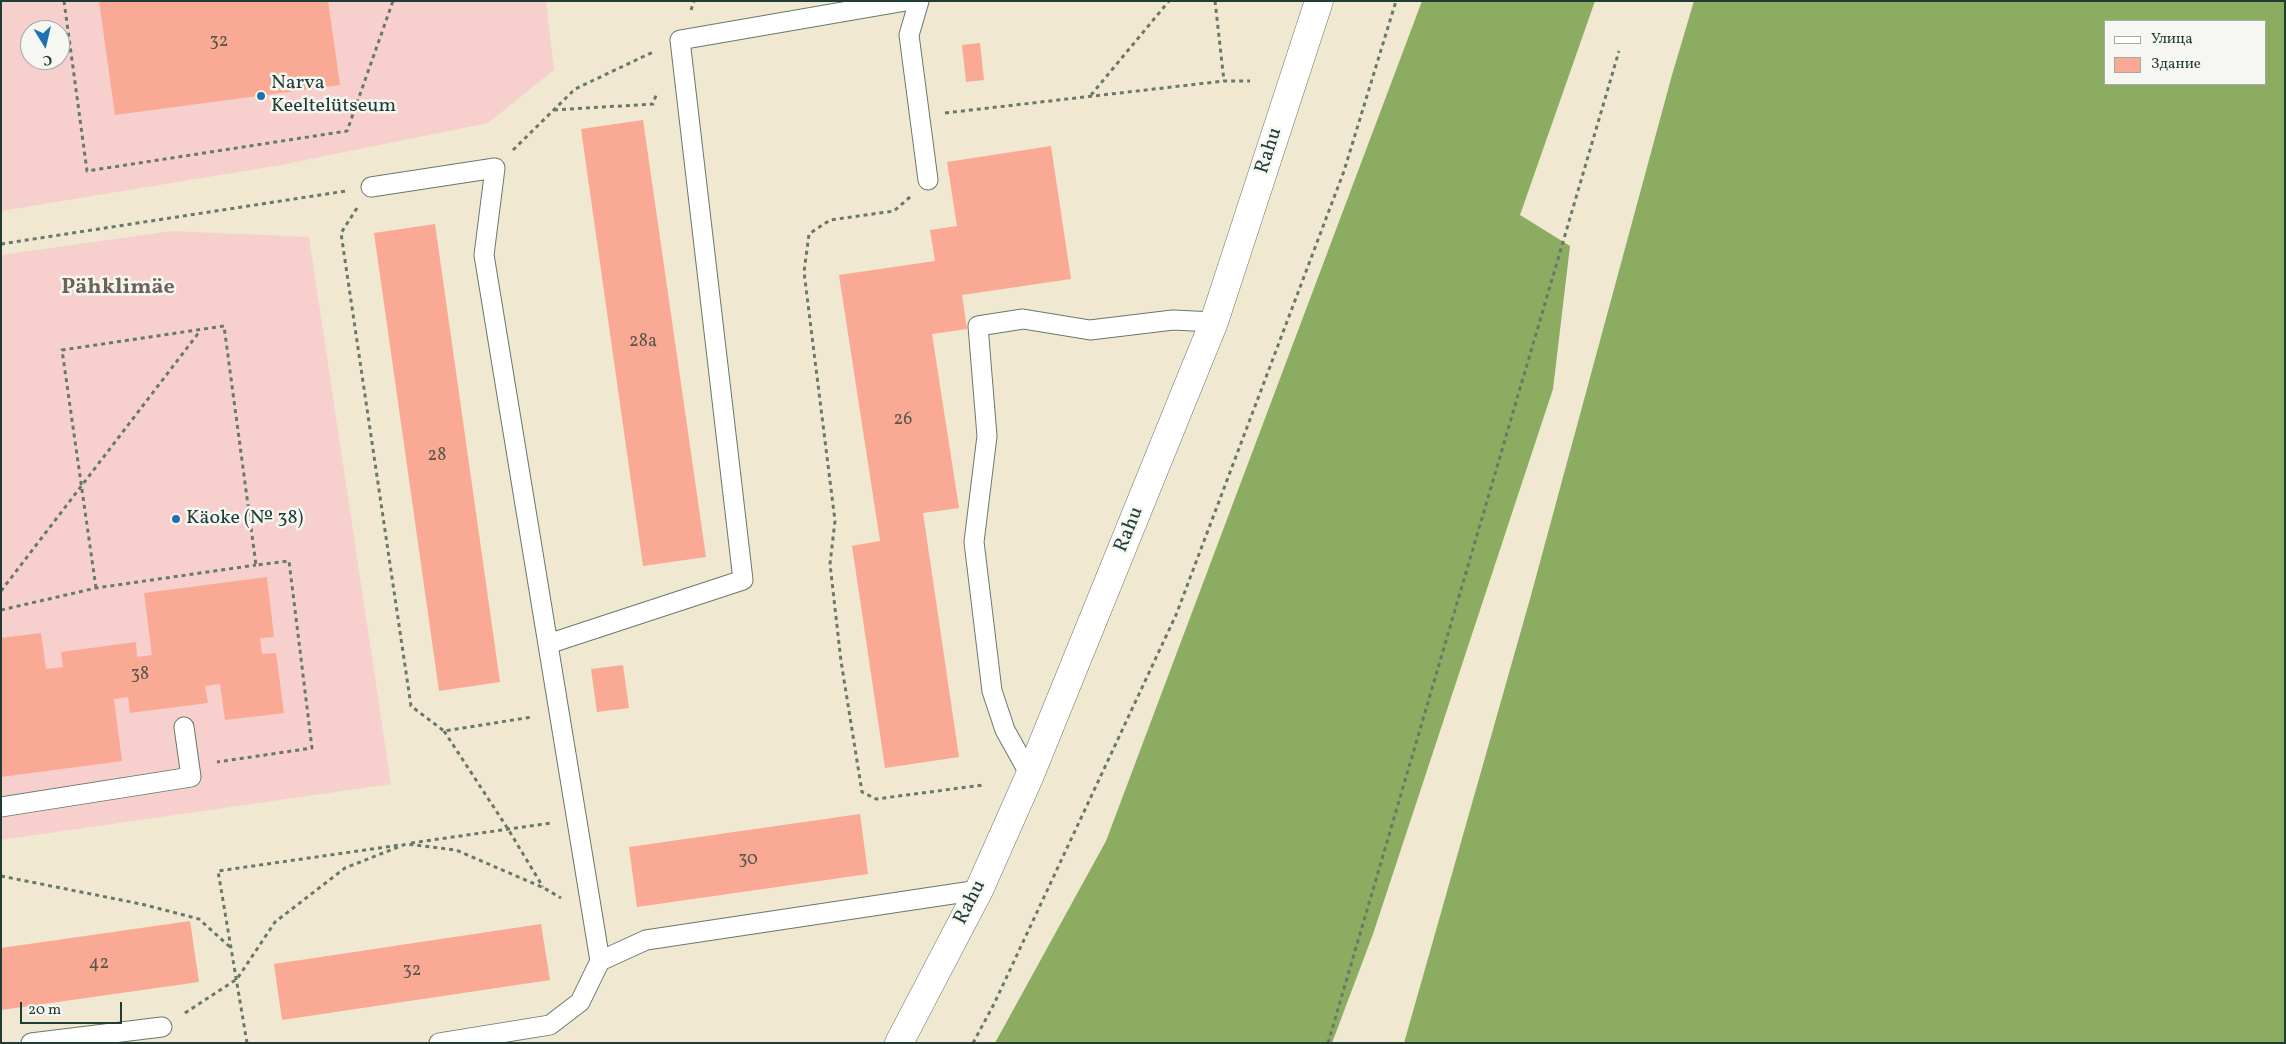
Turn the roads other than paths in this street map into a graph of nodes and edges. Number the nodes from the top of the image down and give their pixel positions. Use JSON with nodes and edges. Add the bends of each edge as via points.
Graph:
{"nodes":[{"id":1,"x":906,"y":1,"type":"edge"},
{"id":2,"x":919,"y":1,"type":"edge"},
{"id":3,"x":1319,"y":1,"type":"edge"},
{"id":4,"x":928,"y":180,"type":"road end"},
{"id":5,"x":371,"y":187,"type":"road end"},
{"id":6,"x":1214,"y":322,"type":"junction"},
{"id":7,"x":548,"y":644,"type":"junction"},
{"id":8,"x":184,"y":727,"type":"dead end"},
{"id":9,"x":1030,"y":775,"type":"junction"},
{"id":10,"x":1,"y":807,"type":"edge"},
{"id":11,"x":979,"y":890,"type":"junction"},
{"id":12,"x":600,"y":960,"type":"junction"},
{"id":13,"x":162,"y":1027,"type":"road end"},
{"id":14,"x":31,"y":1043,"type":"edge"},
{"id":15,"x":439,"y":1043,"type":"edge"},
{"id":16,"x":899,"y":1043,"type":"edge"}],
"edges":[{"from":1,"to":7,"type":"lane","via":[[680,40],[743,580]]},
{"from":2,"to":4,"type":"lane","via":[[909,35]]},
{"from":3,"to":6,"type":"main road","name":"Rahu"},
{"from":5,"to":7,"type":"lane","via":[[495,168],[484,255]]},
{"from":6,"to":9,"type":"main road","name":"Rahu"},
{"from":6,"to":9,"type":"lane","via":[[1172,320],[1090,330],[1023,319],[978,326],[988,436],[974,542],[992,691],[1005,730]]},
{"from":7,"to":12,"type":"lane"},
{"from":8,"to":10,"type":"lane","via":[[191,777]]},
{"from":9,"to":11,"type":"main road","name":"Rahu"},
{"from":11,"to":12,"type":"lane","via":[[646,940]]},
{"from":11,"to":16,"type":"main road","name":"Rahu"},
{"from":12,"to":15,"type":"lane","via":[[580,1002],[550,1025]]},
{"from":13,"to":14,"type":"lane"}]}
